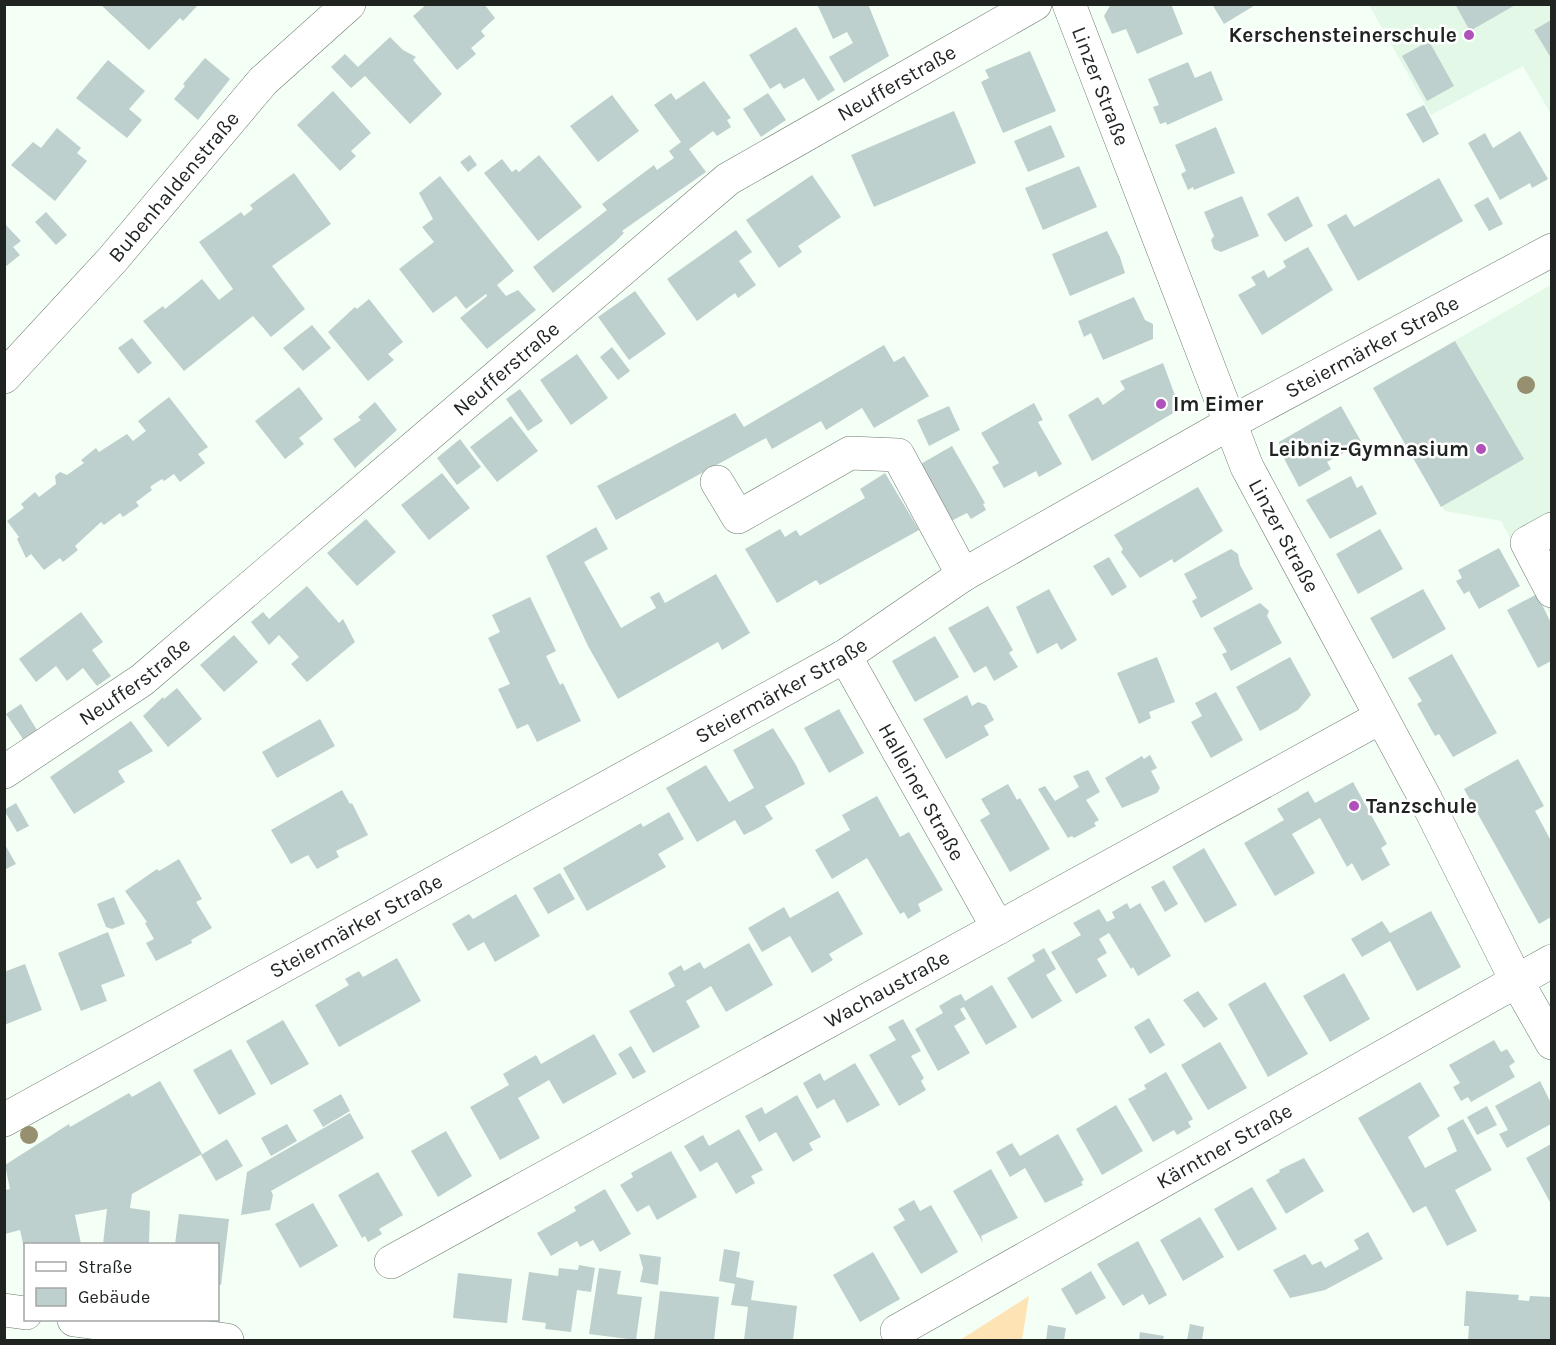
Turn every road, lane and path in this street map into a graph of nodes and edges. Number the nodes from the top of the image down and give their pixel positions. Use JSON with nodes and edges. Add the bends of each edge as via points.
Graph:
{"nodes":[{"id":1,"x":349,"y":4,"type":"edge"},
{"id":2,"x":1035,"y":4,"type":"edge"},
{"id":3,"x":1069,"y":4,"type":"edge"},
{"id":4,"x":1551,"y":250,"type":"edge"},
{"id":5,"x":4,"y":377,"type":"edge"},
{"id":6,"x":1232,"y":422,"type":"junction"},
{"id":7,"x":717,"y":482,"type":"dead end"},
{"id":8,"x":1551,"y":529,"type":"edge"},
{"id":9,"x":963,"y":575,"type":"junction"},
{"id":10,"x":1551,"y":591,"type":"edge"},
{"id":11,"x":845,"y":656,"type":"junction"},
{"id":12,"x":1382,"y":717,"type":"junction"},
{"id":13,"x":4,"y":772,"type":"edge"},
{"id":14,"x":998,"y":928,"type":"junction"},
{"id":15,"x":1551,"y":960,"type":"edge"},
{"id":16,"x":1516,"y":980,"type":"junction"},
{"id":17,"x":1551,"y":1043,"type":"edge"},
{"id":18,"x":4,"y":1120,"type":"edge"},
{"id":19,"x":391,"y":1262,"type":"dead end"},
{"id":20,"x":4,"y":1310,"type":"edge"},
{"id":21,"x":24,"y":1313,"type":"edge"},
{"id":22,"x":81,"y":1321,"type":"edge"},
{"id":23,"x":897,"y":1331,"type":"dead end"},
{"id":24,"x":228,"y":1341,"type":"edge"}],
"edges":[{"from":1,"to":5,"type":"street","name":"Bubenhaldenstraße","via":[[264,81],[113,259]]},
{"from":2,"to":13,"type":"street","name":"Neufferstraße","via":[[728,179],[141,680]]},
{"from":3,"to":6,"type":"street","name":"Linzer Straße"},
{"from":4,"to":6,"type":"street","name":"Steiermärker Straße"},
{"from":6,"to":9,"type":"street","name":"Steiermärker Straße"},
{"from":6,"to":12,"type":"street","name":"Linzer Straße","via":[[1247,466]]},
{"from":7,"to":9,"type":"street","via":[[738,517],[850,453],[898,455]]},
{"from":8,"to":10,"type":"street","via":[[1527,543]]},
{"from":9,"to":11,"type":"street","name":"Steiermärker Straße"},
{"from":11,"to":14,"type":"street","name":"Halleiner Straße"},
{"from":11,"to":18,"type":"street","name":"Steiermärker Straße"},
{"from":12,"to":14,"type":"street","name":"Wachaustraße"},
{"from":12,"to":16,"type":"street","name":"Linzer Straße"},
{"from":14,"to":19,"type":"street","name":"Wachaustraße"},
{"from":15,"to":16,"type":"street","name":"Kärntner Straße"},
{"from":16,"to":17,"type":"street","name":"Linzer Straße"},
{"from":16,"to":23,"type":"street","name":"Kärntner Straße"},
{"from":20,"to":21,"type":"street"},
{"from":22,"to":24,"type":"street"}]}
